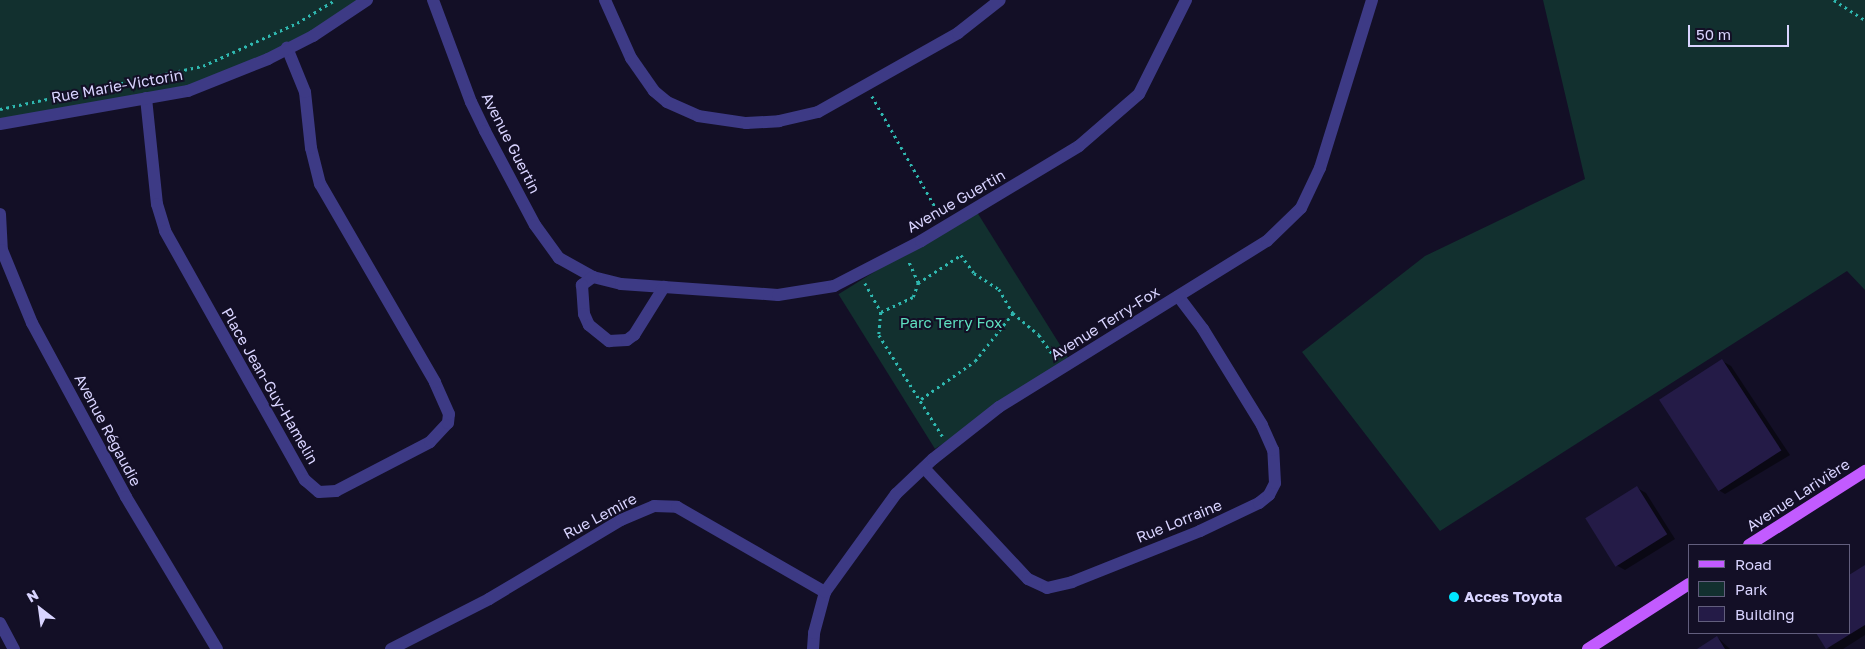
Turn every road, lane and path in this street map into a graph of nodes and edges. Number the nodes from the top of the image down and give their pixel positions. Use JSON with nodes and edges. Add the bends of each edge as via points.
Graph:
{"nodes":[{"id":1,"x":335,"y":0,"type":"edge"},
{"id":2,"x":367,"y":0,"type":"edge"},
{"id":3,"x":433,"y":0,"type":"edge"},
{"id":4,"x":605,"y":0,"type":"edge"},
{"id":5,"x":1000,"y":0,"type":"edge"},
{"id":6,"x":1186,"y":0,"type":"edge"},
{"id":7,"x":1372,"y":0,"type":"edge"},
{"id":8,"x":1834,"y":0,"type":"edge"},
{"id":9,"x":1865,"y":20,"type":"edge"},
{"id":10,"x":287,"y":48,"type":"junction"},
{"id":11,"x":866,"y":86,"type":"junction"},
{"id":12,"x":146,"y":98,"type":"junction"},
{"id":13,"x":0,"y":109,"type":"edge"},
{"id":14,"x":0,"y":124,"type":"edge"},
{"id":15,"x":0,"y":214,"type":"edge"},
{"id":16,"x":946,"y":226,"type":"junction"},
{"id":17,"x":903,"y":250,"type":"junction"},
{"id":18,"x":860,"y":273,"type":"junction"},
{"id":19,"x":593,"y":277,"type":"junction"},
{"id":20,"x":918,"y":283,"type":"junction"},
{"id":21,"x":664,"y":287,"type":"junction"},
{"id":22,"x":1178,"y":296,"type":"junction"},
{"id":23,"x":880,"y":312,"type":"junction"},
{"id":24,"x":1013,"y":314,"type":"junction"},
{"id":25,"x":1062,"y":368,"type":"junction"},
{"id":26,"x":921,"y":399,"type":"junction"},
{"id":27,"x":950,"y":446,"type":"junction"},
{"id":28,"x":924,"y":468,"type":"junction"},
{"id":29,"x":1865,"y":471,"type":"edge"},
{"id":30,"x":1752,"y":544,"type":"edge"},
{"id":31,"x":1688,"y":585,"type":"edge"},
{"id":32,"x":826,"y":592,"type":"junction"},
{"id":33,"x":0,"y":623,"type":"edge"},
{"id":34,"x":14,"y":649,"type":"edge"},
{"id":35,"x":217,"y":649,"type":"edge"},
{"id":36,"x":391,"y":649,"type":"edge"},
{"id":37,"x":813,"y":649,"type":"edge"},
{"id":38,"x":1588,"y":649,"type":"edge"}],
"edges":[{"from":1,"to":13,"type":"path","via":[[297,23],[203,66]]},
{"from":2,"to":10,"type":"street","name":"Rue Marie-Victorin","via":[[313,36]]},
{"from":3,"to":19,"type":"street","name":"Avenue Guertin","via":[[471,102],[535,225],[559,258]]},
{"from":4,"to":11,"type":"street","via":[[631,58],[654,91],[667,102],[698,116],[746,123],[779,121],[818,112]]},
{"from":5,"to":11,"type":"street","via":[[958,33]]},
{"from":6,"to":16,"type":"street","name":"Avenue Guertin","via":[[1139,94],[1125,109],[1046,169]]},
{"from":7,"to":22,"type":"street","name":"Avenue Terry-Fox","via":[[1320,168],[1301,208],[1267,241]]},
{"from":8,"to":9,"type":"path"},
{"from":10,"to":12,"type":"street","name":"Rue Marie-Victorin","via":[[268,59],[188,91]]},
{"from":10,"to":12,"type":"street","name":"Place Jean-Guy-Hamelin","via":[[305,92],[311,148],[320,184],[435,382],[449,414],[448,423],[430,442],[336,491],[319,492],[304,480],[165,232],[157,204]]},
{"from":11,"to":16,"type":"path"},
{"from":12,"to":14,"type":"street","name":"Rue Marie-Victorin"},
{"from":15,"to":35,"type":"street","name":"Avenue Régaudie","via":[[2,250],[32,323],[126,497]]},
{"from":16,"to":17,"type":"street","name":"Avenue Guertin"},
{"from":17,"to":18,"type":"street","name":"Avenue Guertin"},
{"from":17,"to":20,"type":"path"},
{"from":18,"to":21,"type":"street","name":"Avenue Guertin","via":[[834,286],[778,295]]},
{"from":18,"to":23,"type":"path"},
{"from":19,"to":21,"type":"street","name":"Avenue Guertin","via":[[621,284]]},
{"from":19,"to":21,"type":"street","via":[[582,285],[584,314],[589,325],[609,341],[628,340],[634,335]]},
{"from":20,"to":23,"type":"path","via":[[913,297]]},
{"from":20,"to":24,"type":"path","via":[[961,255],[974,273],[999,289]]},
{"from":22,"to":25,"type":"street","name":"Avenue Terry-Fox"},
{"from":22,"to":28,"type":"street","name":"Rue Lorraine","via":[[1203,328],[1262,425],[1273,450],[1275,483],[1269,495],[1259,502],[1200,531],[1072,582],[1046,588],[1028,579]]},
{"from":23,"to":26,"type":"path","via":[[879,335]]},
{"from":24,"to":25,"type":"path","via":[[1039,335]]},
{"from":24,"to":26,"type":"path","via":[[975,361]]},
{"from":25,"to":27,"type":"street","name":"Avenue Terry-Fox","via":[[999,407]]},
{"from":26,"to":27,"type":"path","via":[[932,422]]},
{"from":27,"to":28,"type":"street","name":"Avenue Terry-Fox"},
{"from":28,"to":32,"type":"street","name":"Avenue Terry-Fox","via":[[896,494]]},
{"from":29,"to":30,"type":"main road","name":"Avenue Larivière"},
{"from":31,"to":38,"type":"main road"},
{"from":32,"to":36,"type":"street","name":"Rue Lemire","via":[[676,506],[654,506],[621,520],[489,599]]},
{"from":32,"to":37,"type":"street","name":"Avenue Terry-Fox","via":[[814,633]]},
{"from":33,"to":34,"type":"street"}]}
